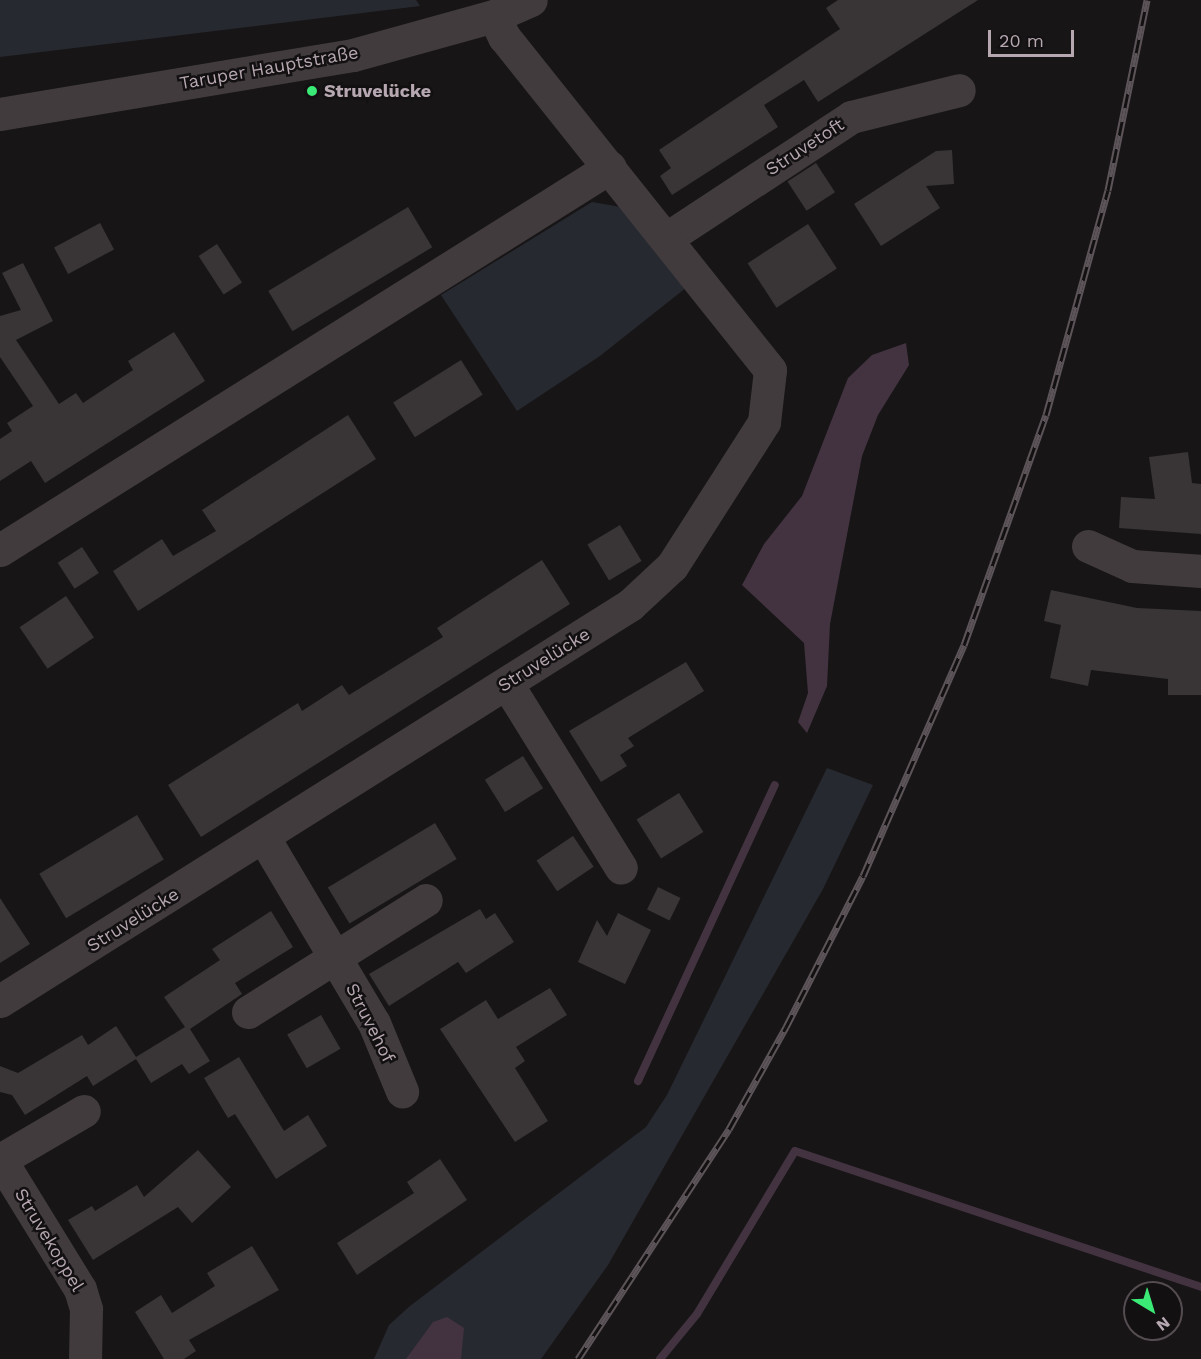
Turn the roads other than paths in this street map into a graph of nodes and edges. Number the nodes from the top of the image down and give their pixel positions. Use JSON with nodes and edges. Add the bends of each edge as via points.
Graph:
{"nodes":[{"id":1,"x":531,"y":0,"type":"edge"},
{"id":2,"x":494,"y":16,"type":"junction"},
{"id":3,"x":959,"y":90,"type":"dead end"},
{"id":4,"x":0,"y":114,"type":"edge"},
{"id":5,"x":610,"y":167,"type":"junction"},
{"id":6,"x":667,"y":238,"type":"junction"},
{"id":7,"x":1088,"y":546,"type":"dead end"},
{"id":8,"x":0,"y":549,"type":"edge"},
{"id":9,"x":1201,"y":571,"type":"edge"},
{"id":10,"x":507,"y":684,"type":"junction"},
{"id":11,"x":264,"y":838,"type":"junction"},
{"id":12,"x":621,"y":868,"type":"dead end"},
{"id":13,"x":426,"y":900,"type":"dead end"},
{"id":14,"x":335,"y":957,"type":"junction"},
{"id":15,"x":0,"y":1001,"type":"edge"},
{"id":16,"x":248,"y":1012,"type":"dead end"},
{"id":17,"x":402,"y":1091,"type":"dead end"},
{"id":18,"x":84,"y":1111,"type":"dead end"},
{"id":19,"x":0,"y":1160,"type":"edge"},
{"id":20,"x":85,"y":1359,"type":"edge"}],
"edges":[{"from":1,"to":2,"type":"street","name":"Taruper Hauptstraße"},
{"from":2,"to":4,"type":"street","name":"Taruper Hauptstraße","via":[[353,55]]},
{"from":2,"to":5,"type":"street","name":"Struvelücke","via":[[504,37]]},
{"from":3,"to":6,"type":"street","name":"Struvetoft","via":[[851,117]]},
{"from":5,"to":6,"type":"street","name":"Struvelücke"},
{"from":5,"to":8,"type":"street"},
{"from":6,"to":10,"type":"street","name":"Struvelücke","via":[[770,370],[764,422],[672,566],[630,606]]},
{"from":7,"to":9,"type":"street","via":[[1132,566]]},
{"from":10,"to":11,"type":"street","name":"Struvelücke"},
{"from":10,"to":12,"type":"street"},
{"from":11,"to":14,"type":"street","name":"Struvehof"},
{"from":11,"to":15,"type":"street","name":"Struvelücke"},
{"from":13,"to":14,"type":"street"},
{"from":14,"to":16,"type":"street"},
{"from":14,"to":17,"type":"street","name":"Struvehof","via":[[374,1023]]},
{"from":18,"to":19,"type":"street","name":"Struvekoppel"},
{"from":19,"to":20,"type":"street","name":"Struvekoppel","via":[[80,1290],[86,1309]]}]}
